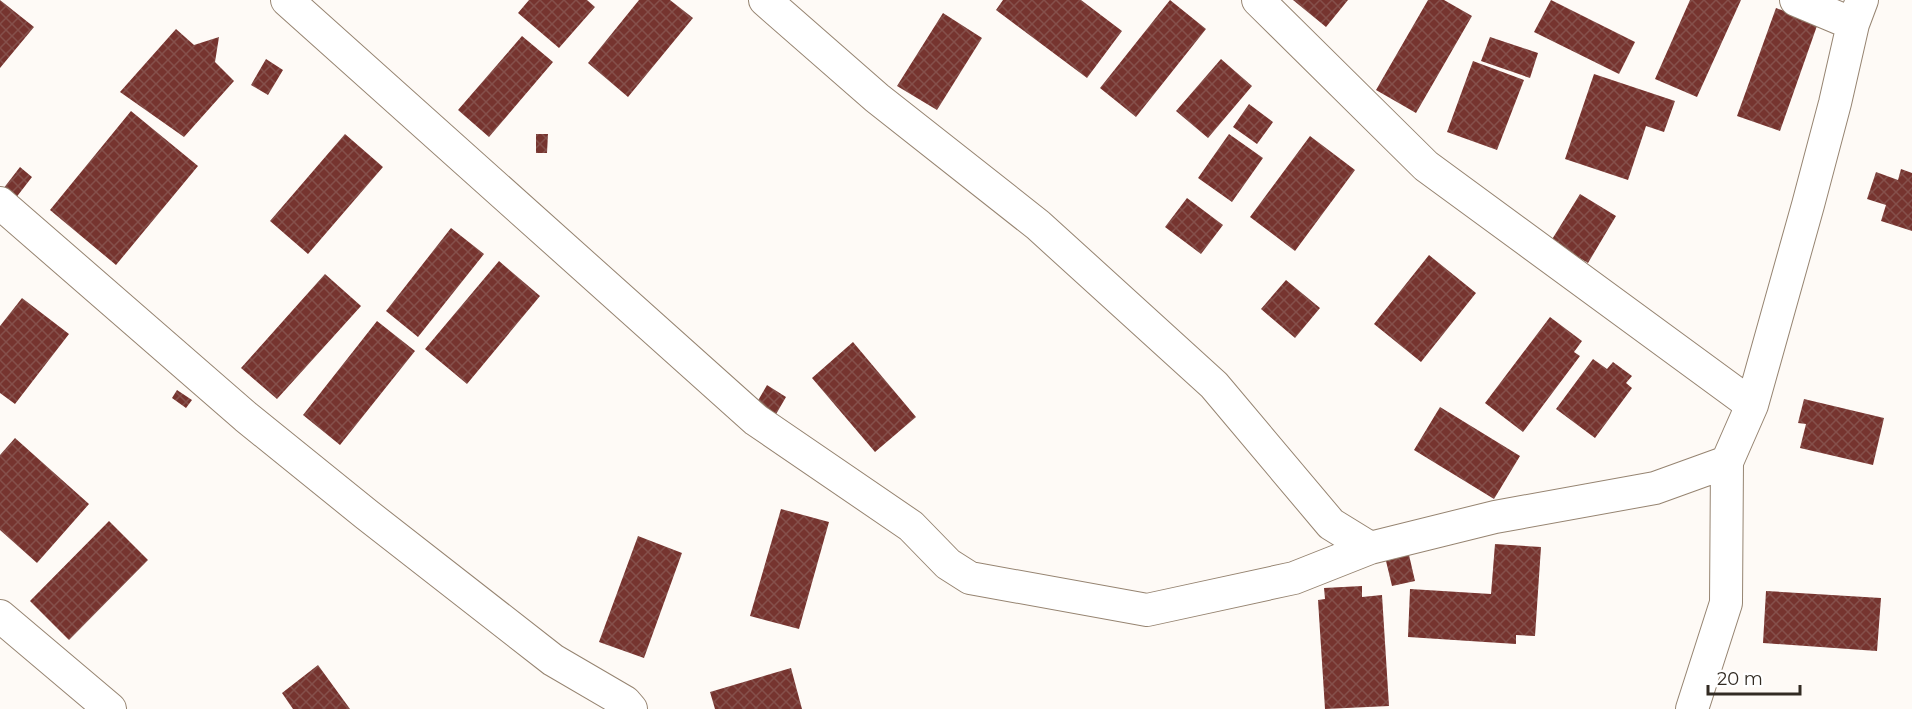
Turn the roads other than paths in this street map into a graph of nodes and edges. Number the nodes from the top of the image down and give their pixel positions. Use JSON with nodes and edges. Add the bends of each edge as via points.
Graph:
{"nodes":[{"id":1,"x":287,"y":0,"type":"edge"},
{"id":2,"x":765,"y":0,"type":"edge"},
{"id":3,"x":1258,"y":0,"type":"edge"},
{"id":4,"x":1796,"y":0,"type":"edge"},
{"id":5,"x":1858,"y":12,"type":"edge"},
{"id":6,"x":0,"y":203,"type":"edge"},
{"id":7,"x":1752,"y":405,"type":"junction"},
{"id":8,"x":1727,"y":462,"type":"junction"},
{"id":9,"x":1370,"y":548,"type":"junction"},
{"id":10,"x":0,"y":616,"type":"edge"},
{"id":11,"x":628,"y":705,"type":"edge"},
{"id":12,"x":110,"y":709,"type":"edge"},
{"id":13,"x":594,"y":709,"type":"edge"},
{"id":14,"x":1692,"y":709,"type":"edge"}],
"edges":[{"from":1,"to":9,"type":"street","via":[[756,420],[911,526],[948,564],[970,578],[1147,610],[1294,578]]},
{"from":2,"to":9,"type":"street","via":[[878,98],[1038,225],[1214,385],[1331,524]]},
{"from":3,"to":7,"type":"street","via":[[1426,166]]},
{"from":4,"to":5,"type":"street"},
{"from":5,"to":7,"type":"street"},
{"from":6,"to":11,"type":"street","via":[[246,417],[366,514],[553,660]]},
{"from":7,"to":8,"type":"street"},
{"from":8,"to":9,"type":"street","via":[[1655,488],[1495,517]]},
{"from":8,"to":14,"type":"street","via":[[1726,603]]},
{"from":10,"to":12,"type":"street"},
{"from":11,"to":13,"type":"street"}]}
